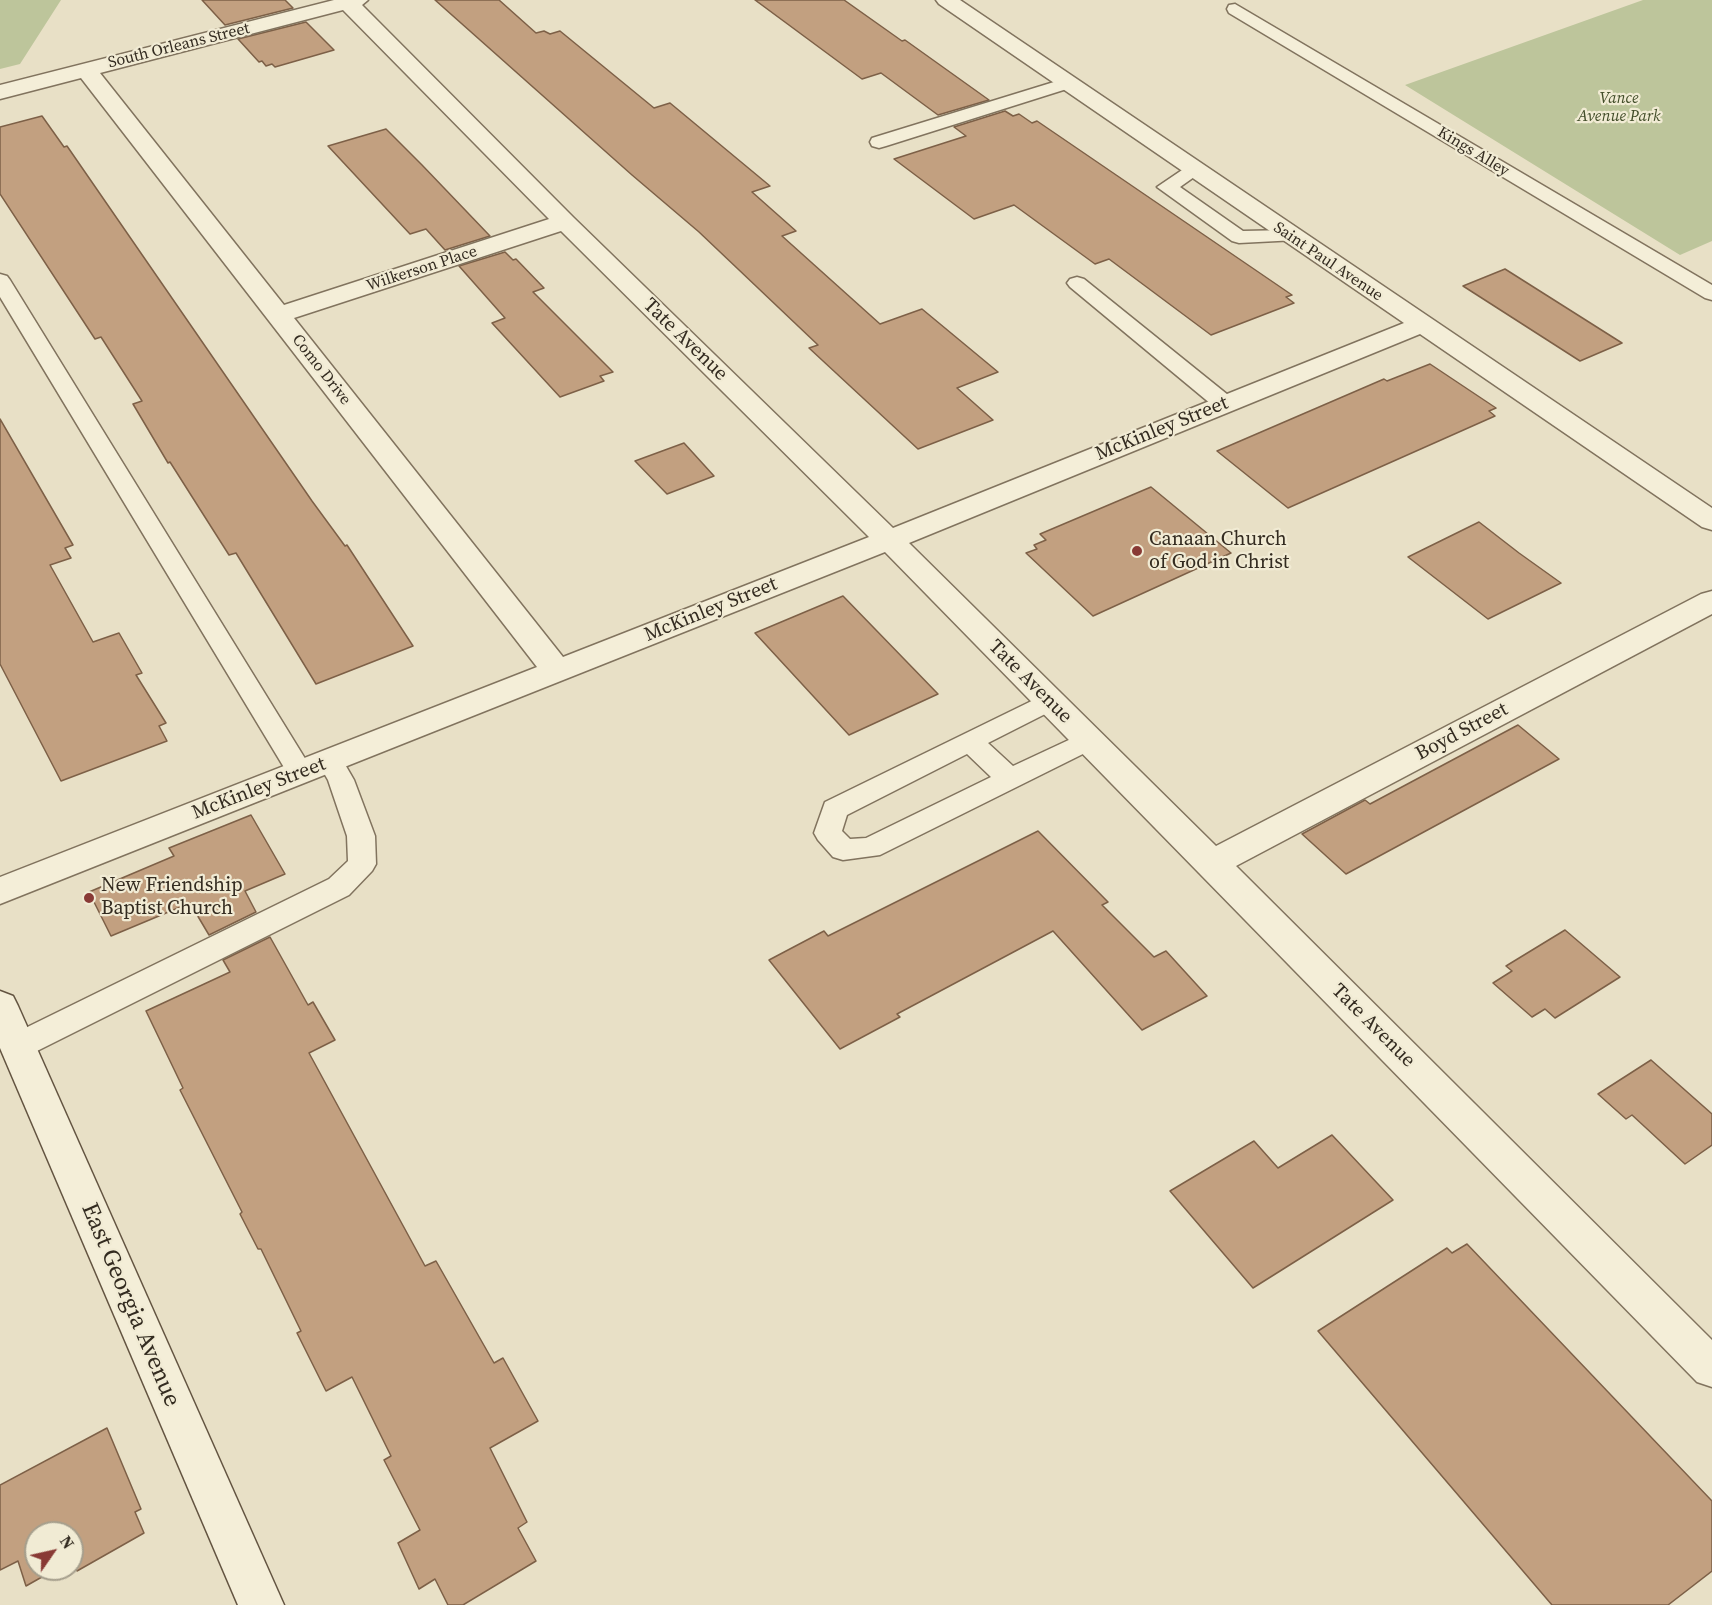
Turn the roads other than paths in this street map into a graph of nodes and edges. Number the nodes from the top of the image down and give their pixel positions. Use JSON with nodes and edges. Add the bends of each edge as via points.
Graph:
{"nodes":[{"id":1,"x":946,"y":0,"type":"edge"},
{"id":2,"x":350,"y":1,"type":"edge"},
{"id":3,"x":1235,"y":9,"type":"dead end"},
{"id":4,"x":86,"y":70,"type":"junction"},
{"id":5,"x":1067,"y":83,"type":"junction"},
{"id":6,"x":0,"y":92,"type":"edge"},
{"id":7,"x":879,"y":142,"type":"dead end"},
{"id":8,"x":1195,"y":170,"type":"junction"},
{"id":9,"x":565,"y":222,"type":"junction"},
{"id":10,"x":1290,"y":236,"type":"junction"},
{"id":11,"x":0,"y":280,"type":"edge"},
{"id":12,"x":1077,"y":283,"type":"dead end"},
{"id":13,"x":1712,"y":294,"type":"edge"},
{"id":14,"x":278,"y":315,"type":"junction"},
{"id":15,"x":1421,"y":325,"type":"junction"},
{"id":16,"x":1225,"y":404,"type":"junction"},
{"id":17,"x":1712,"y":521,"type":"edge"},
{"id":18,"x":889,"y":540,"type":"junction"},
{"id":19,"x":1712,"y":601,"type":"edge"},
{"id":20,"x":557,"y":671,"type":"junction"},
{"id":21,"x":1050,"y":701,"type":"junction"},
{"id":22,"x":1088,"y":740,"type":"junction"},
{"id":23,"x":970,"y":742,"type":"junction"},
{"id":24,"x":330,"y":761,"type":"junction"},
{"id":25,"x":300,"y":772,"type":"junction"},
{"id":26,"x":1010,"y":778,"type":"junction"},
{"id":27,"x":1212,"y":863,"type":"junction"},
{"id":28,"x":0,"y":891,"type":"edge"},
{"id":29,"x":0,"y":1006,"type":"edge"},
{"id":30,"x":18,"y":1046,"type":"junction"},
{"id":31,"x":1712,"y":1368,"type":"edge"},
{"id":32,"x":261,"y":1605,"type":"edge"}],
"edges":[{"from":1,"to":5,"type":"street","name":"Saint Paul Avenue"},
{"from":2,"to":4,"type":"street","name":"South Orleans Street"},
{"from":2,"to":9,"type":"street","name":"Tate Avenue"},
{"from":3,"to":13,"type":"lane","name":"Kings Alley"},
{"from":4,"to":6,"type":"street","name":"South Orleans Street"},
{"from":4,"to":14,"type":"street","name":"Como Drive"},
{"from":5,"to":7,"type":"lane"},
{"from":5,"to":8,"type":"street","name":"Saint Paul Avenue"},
{"from":8,"to":10,"type":"street","name":"Saint Paul Avenue"},
{"from":8,"to":10,"type":"lane","via":[[1167,187],[1239,237]]},
{"from":9,"to":14,"type":"street","name":"Wilkerson Place"},
{"from":9,"to":18,"type":"street","name":"Tate Avenue"},
{"from":10,"to":15,"type":"street","name":"Saint Paul Avenue"},
{"from":11,"to":25,"type":"lane"},
{"from":12,"to":16,"type":"lane"},
{"from":14,"to":20,"type":"street","name":"Como Drive"},
{"from":15,"to":16,"type":"street","name":"McKinley Street"},
{"from":15,"to":17,"type":"street","name":"Saint Paul Avenue"},
{"from":16,"to":18,"type":"street","name":"McKinley Street"},
{"from":18,"to":20,"type":"street","name":"McKinley Street"},
{"from":18,"to":21,"type":"street","name":"Tate Avenue"},
{"from":19,"to":27,"type":"street","name":"Boyd Street"},
{"from":20,"to":24,"type":"street","name":"McKinley Street"},
{"from":21,"to":22,"type":"street","name":"Tate Avenue"},
{"from":21,"to":23,"type":"lane"},
{"from":22,"to":26,"type":"lane"},
{"from":22,"to":27,"type":"street","name":"Tate Avenue"},
{"from":23,"to":26,"type":"lane"},
{"from":23,"to":26,"type":"lane","via":[[835,809],[828,833],[843,850],[870,848]]},
{"from":24,"to":25,"type":"street","name":"McKinley Street"},
{"from":24,"to":30,"type":"lane","via":[[361,836],[362,864],[339,887]]},
{"from":25,"to":28,"type":"street","name":"McKinley Street"},
{"from":27,"to":31,"type":"street","name":"Tate Avenue"},
{"from":29,"to":30,"type":"street","name":"East Georgia Avenue"},
{"from":30,"to":32,"type":"street","name":"East Georgia Avenue"}]}
